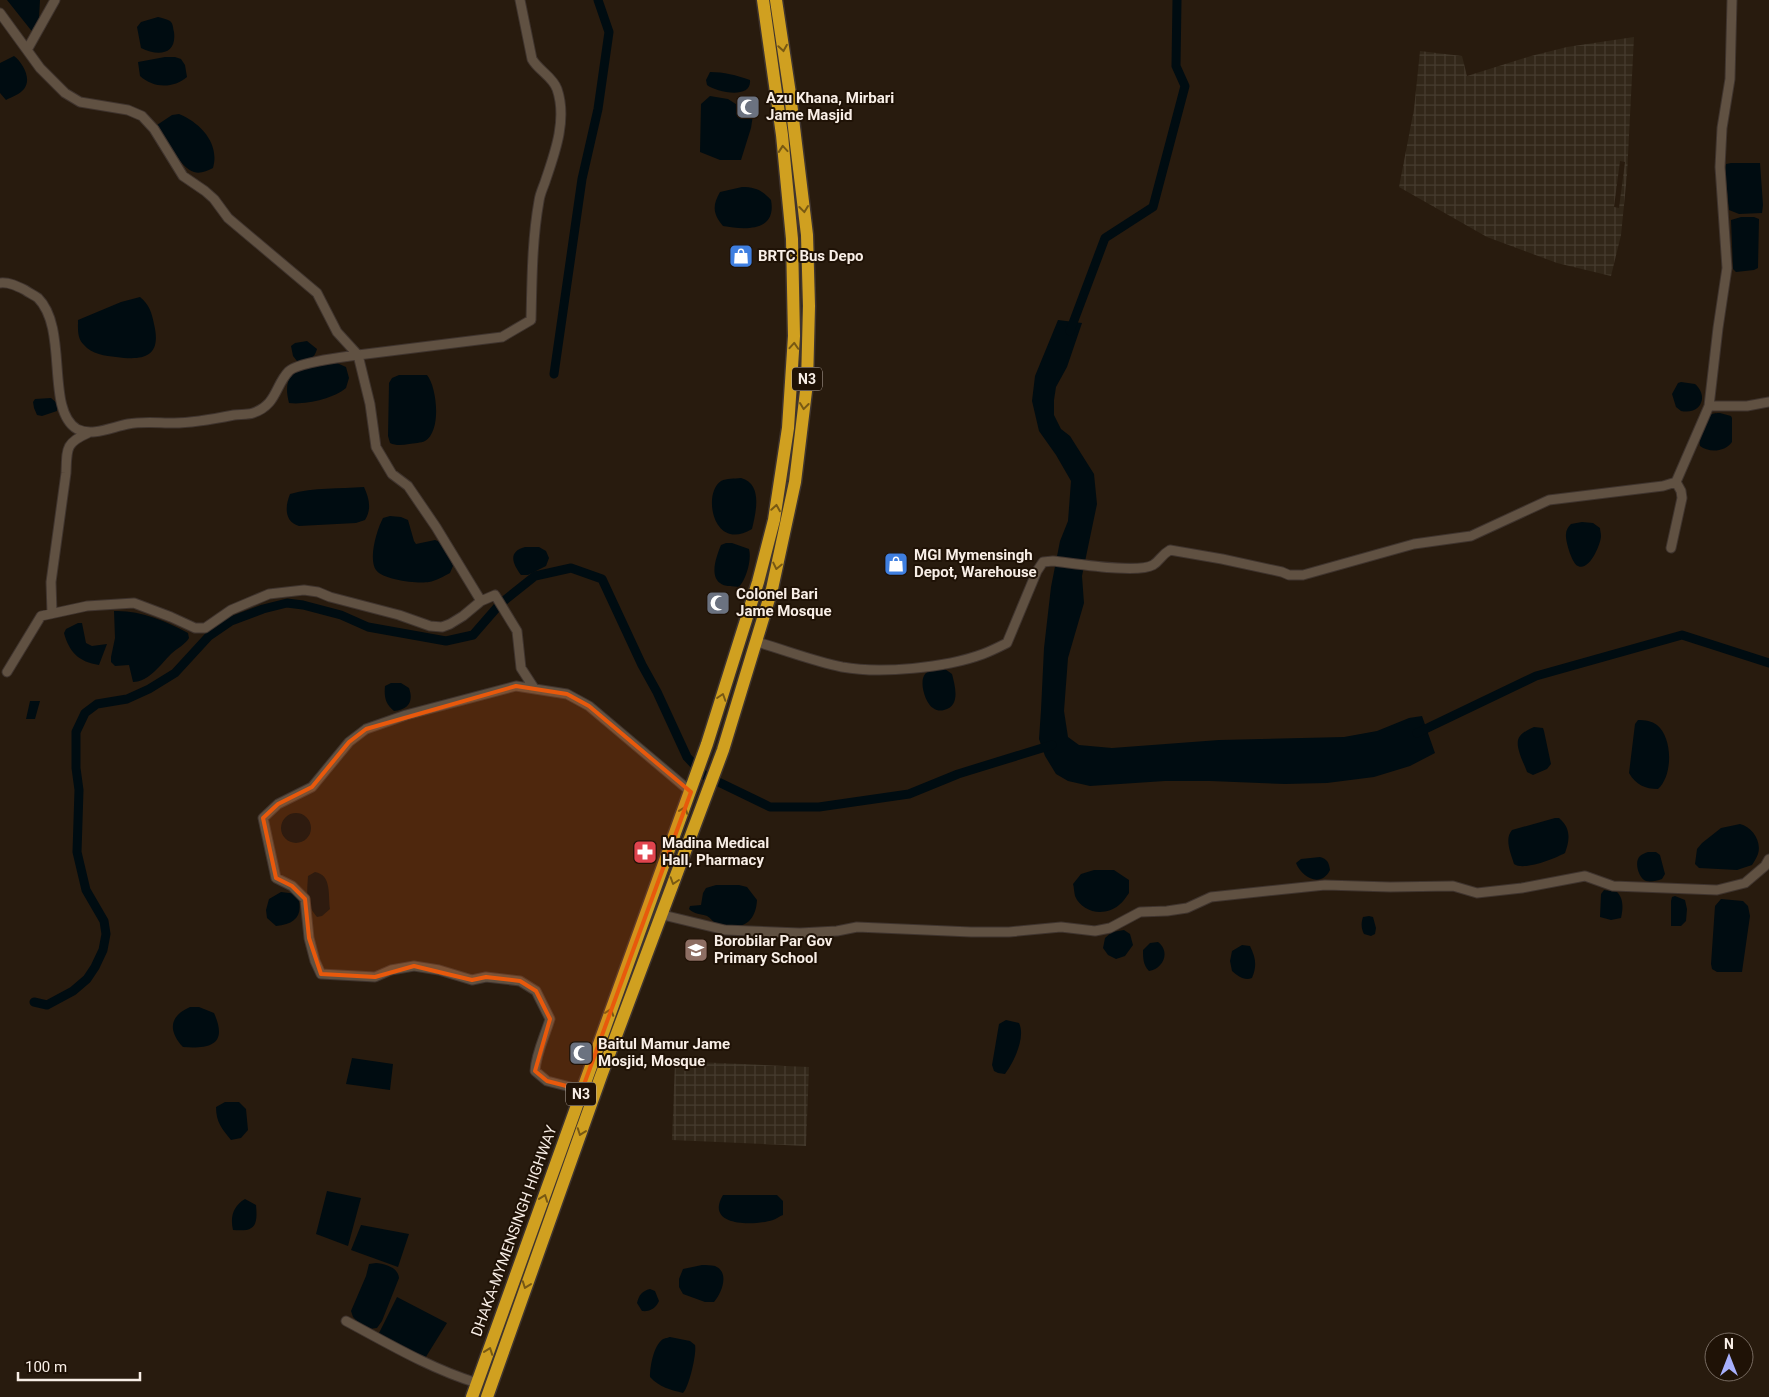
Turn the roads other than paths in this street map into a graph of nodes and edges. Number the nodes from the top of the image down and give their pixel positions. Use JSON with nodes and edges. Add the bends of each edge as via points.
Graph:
{"nodes":[{"id":1,"x":55,"y":0,"type":"edge"},
{"id":2,"x":520,"y":0,"type":"edge"},
{"id":3,"x":763,"y":0,"type":"edge"},
{"id":4,"x":776,"y":0,"type":"edge"},
{"id":5,"x":1732,"y":0,"type":"edge"},
{"id":6,"x":0,"y":14,"type":"edge"},
{"id":7,"x":27,"y":50,"type":"junction"},
{"id":8,"x":0,"y":283,"type":"edge"},
{"id":9,"x":358,"y":355,"type":"junction"},
{"id":10,"x":1769,"y":402,"type":"edge"},
{"id":11,"x":1709,"y":406,"type":"junction"},
{"id":12,"x":88,"y":432,"type":"junction"},
{"id":13,"x":1676,"y":482,"type":"junction"},
{"id":14,"x":1671,"y":548,"type":"dead end"},
{"id":15,"x":481,"y":601,"type":"junction"},
{"id":16,"x":52,"y":613,"type":"junction"},
{"id":17,"x":757,"y":642,"type":"junction"},
{"id":18,"x":6,"y":672,"type":"dead end"},
{"id":19,"x":534,"y":688,"type":"junction"},
{"id":20,"x":691,"y":792,"type":"junction"},
{"id":21,"x":1769,"y":859,"type":"edge"},
{"id":22,"x":663,"y":915,"type":"junction"},
{"id":23,"x":582,"y":1090,"type":"junction"},
{"id":24,"x":346,"y":1321,"type":"dead end"},
{"id":25,"x":477,"y":1383,"type":"junction"},
{"id":26,"x":472,"y":1397,"type":"edge"},
{"id":27,"x":487,"y":1397,"type":"edge"}],
"edges":[{"from":1,"to":7,"type":"street"},
{"from":2,"to":9,"type":"street","via":[[532,59],[556,87],[560,118],[558,142],[539,198],[534,234],[531,320],[502,337]]},
{"from":20,"to":3,"type":"highway","name":"DHAKA-MYMENSINGH HIGHWAY","number":"N3","one_way":true,"via":[[761,573],[774,520],[788,428],[794,336],[792,239],[782,135]]},
{"from":4,"to":17,"type":"highway","number":"N3","one_way":true,"via":[[807,235],[807,383],[795,482]]},
{"from":5,"to":11,"type":"street","via":[[1730,79],[1720,167],[1727,268]]},
{"from":6,"to":7,"type":"street"},
{"from":7,"to":9,"type":"street","via":[[65,93],[80,102],[128,110],[142,116],[154,128],[183,176],[205,190],[228,218],[316,293],[336,332]]},
{"from":8,"to":12,"type":"street","via":[[6,282],[37,297],[46,309],[56,339],[59,397],[71,423]]},
{"from":9,"to":12,"type":"street","via":[[290,370],[273,399],[252,413],[194,422],[130,423]]},
{"from":9,"to":15,"type":"street","via":[[376,448],[392,474],[408,486]]},
{"from":10,"to":11,"type":"street"},
{"from":11,"to":13,"type":"street"},
{"from":12,"to":16,"type":"street","via":[[74,439],[66,456],[51,582]]},
{"from":13,"to":14,"type":"street","via":[[1682,498]]},
{"from":13,"to":17,"type":"street","via":[[1549,500],[1471,536],[1414,544],[1303,575],[1289,575],[1222,558],[1170,550],[1153,565],[1141,567],[1053,560],[1043,562],[1007,643],[957,661],[871,670],[842,666]]},
{"from":15,"to":16,"type":"street","via":[[442,627],[304,590],[269,594],[231,610],[205,628],[195,628],[134,603],[94,605]]},
{"from":15,"to":19,"type":"street","via":[[495,595],[517,631],[520,668]]},
{"from":16,"to":18,"type":"street","via":[[41,616]]},
{"from":17,"to":22,"type":"highway","number":"N3","one_way":true,"via":[[723,750]]},
{"from":19,"to":20,"type":"street","via":[[567,694],[589,706]]},
{"from":19,"to":23,"type":"street","via":[[516,686],[366,728],[349,742],[312,787],[278,804],[263,818],[276,878],[292,886],[305,899],[309,938],[321,974],[375,977],[414,966],[472,980],[486,977],[520,981],[536,991],[550,1019],[535,1070],[548,1081]]},
{"from":23,"to":20,"type":"highway","name":"DHAKA-MYMENSINGH HIGHWAY","number":"N3","one_way":true},
{"from":21,"to":22,"type":"street","via":[[1745,883],[1717,890],[1613,886],[1585,876],[1477,893],[1453,886],[1325,885],[1211,897],[1187,908],[1140,912],[1110,928],[1096,931],[1062,927],[971,932],[857,927],[800,933],[726,930]]},
{"from":22,"to":27,"type":"highway","number":"N3","one_way":true},
{"from":25,"to":23,"type":"highway","name":"DHAKA-MYMENSINGH HIGHWAY","number":"N3","one_way":true},
{"from":24,"to":25,"type":"street","via":[[450,1375]]},
{"from":25,"to":26,"type":"highway","name":"DHAKA-MYMENSINGH HIGHWAY","number":"N3"}]}
